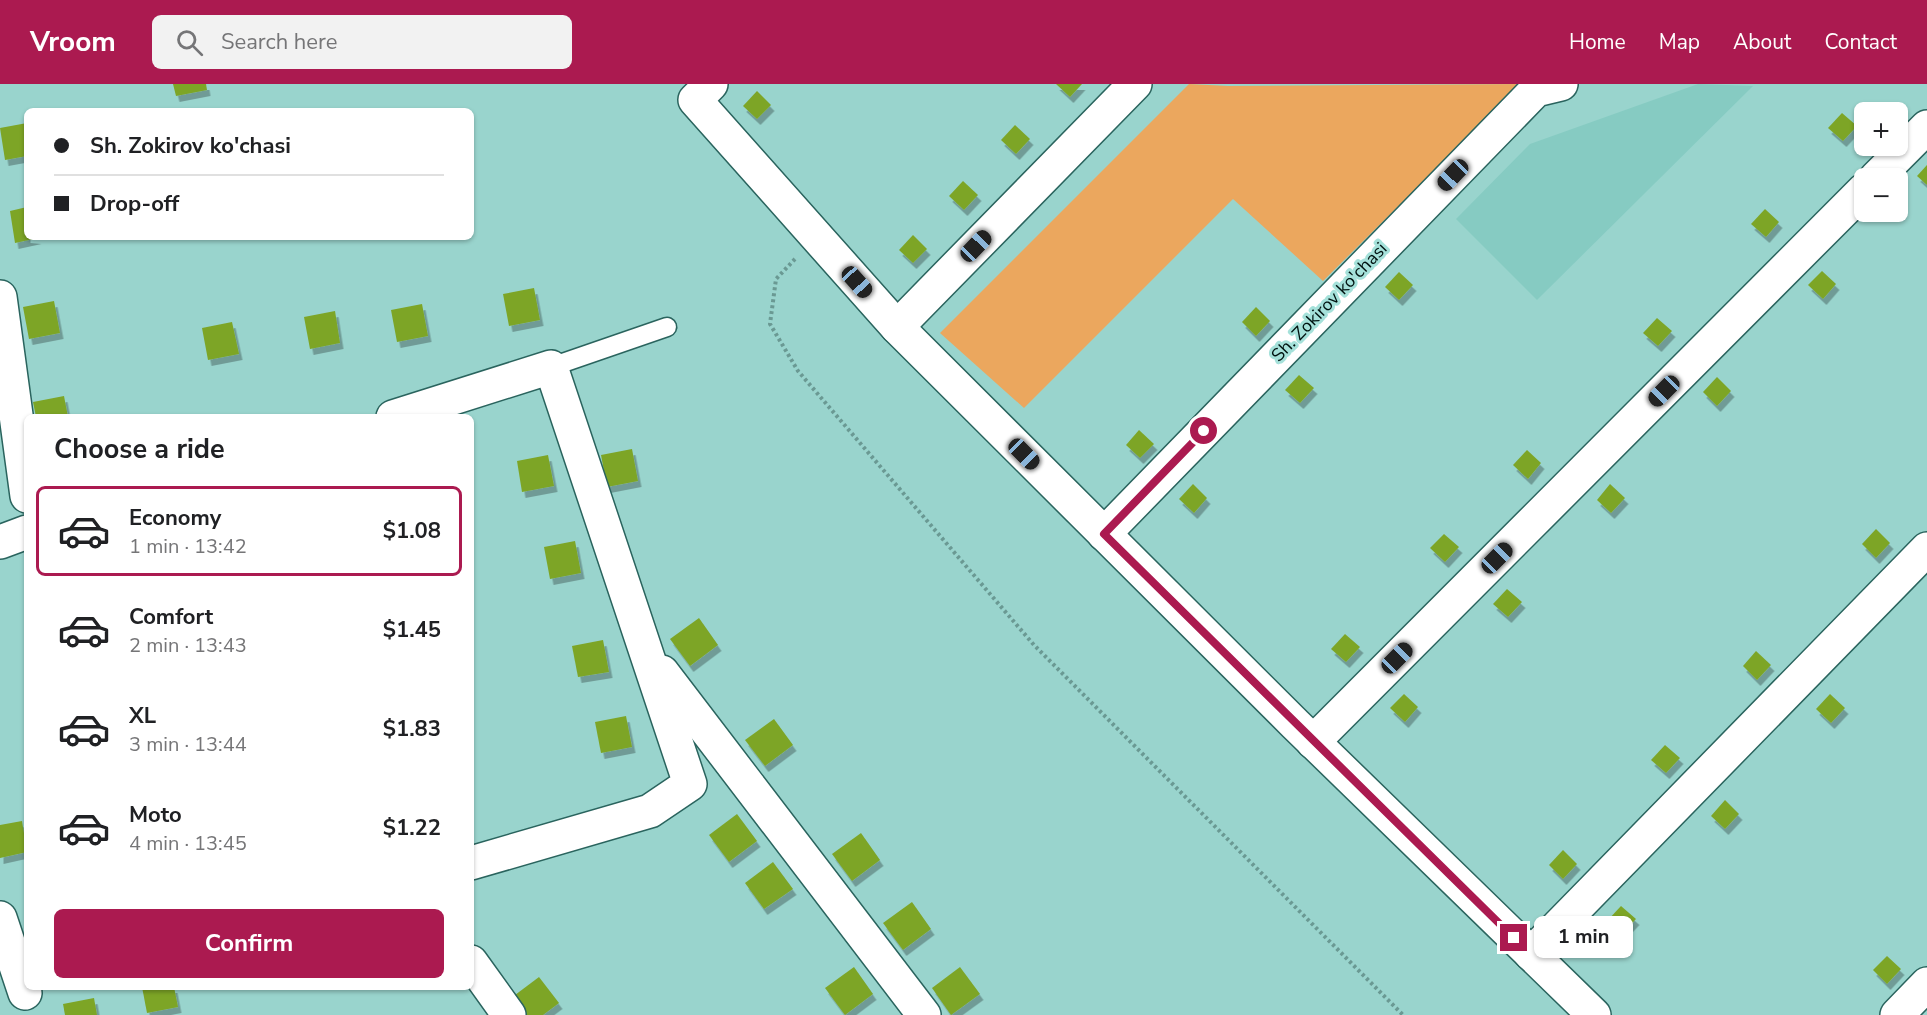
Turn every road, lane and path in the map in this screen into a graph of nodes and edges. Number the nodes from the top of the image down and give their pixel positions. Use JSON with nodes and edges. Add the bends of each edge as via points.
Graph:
{"nodes":[{"id":1,"x":711,"y":84,"type":"edge"},
{"id":2,"x":1135,"y":84,"type":"edge"},
{"id":3,"x":1561,"y":84,"type":"edge"},
{"id":4,"x":1927,"y":127,"type":"edge"},
{"id":5,"x":1886,"y":168,"type":"edge"},
{"id":6,"x":1854,"y":200,"type":"edge"},
{"id":7,"x":817,"y":237,"type":"junction"},
{"id":8,"x":0,"y":297,"type":"edge"},
{"id":9,"x":667,"y":327,"type":"dead end"},
{"id":10,"x":897,"y":327,"type":"junction"},
{"id":11,"x":551,"y":367,"type":"junction"},
{"id":12,"x":402,"y":414,"type":"edge"},
{"id":13,"x":24,"y":474,"type":"edge"},
{"id":14,"x":24,"y":533,"type":"edge"},
{"id":15,"x":1104,"y":534,"type":"junction"},
{"id":16,"x":0,"y":542,"type":"edge"},
{"id":17,"x":1927,"y":549,"type":"edge"},
{"id":18,"x":646,"y":651,"type":"junction"},
{"id":19,"x":1314,"y":742,"type":"junction"},
{"id":20,"x":474,"y":862,"type":"edge"},
{"id":21,"x":0,"y":918,"type":"edge"},
{"id":22,"x":1531,"y":954,"type":"junction"},
{"id":23,"x":474,"y":966,"type":"edge"},
{"id":24,"x":1927,"y":984,"type":"edge"},
{"id":25,"x":24,"y":993,"type":"edge"},
{"id":26,"x":509,"y":1015,"type":"edge"},
{"id":27,"x":924,"y":1015,"type":"edge"},
{"id":28,"x":1403,"y":1015,"type":"edge"},
{"id":29,"x":1594,"y":1015,"type":"edge"},
{"id":30,"x":1897,"y":1015,"type":"edge"}],
"edges":[{"from":1,"to":7,"type":"street","via":[[695,100]]},
{"from":2,"to":10,"type":"street"},
{"from":3,"to":15,"type":"street","name":"Sh. Zokirov ko'chasi","via":[[1536,90]]},
{"from":4,"to":5,"type":"street"},
{"from":6,"to":19,"type":"street"},
{"from":7,"to":10,"type":"street"},
{"from":7,"to":28,"type":"path","via":[[776,279],[770,324],[798,371],[1034,645]]},
{"from":8,"to":13,"type":"street"},
{"from":9,"to":11,"type":"lane"},
{"from":10,"to":15,"type":"street"},
{"from":11,"to":12,"type":"street"},
{"from":11,"to":18,"type":"street"},
{"from":14,"to":16,"type":"street"},
{"from":15,"to":19,"type":"street"},
{"from":17,"to":22,"type":"street"},
{"from":18,"to":20,"type":"street","via":[[690,784],[650,811]]},
{"from":18,"to":27,"type":"street"},
{"from":19,"to":22,"type":"street"},
{"from":21,"to":25,"type":"street"},
{"from":22,"to":29,"type":"street"},
{"from":23,"to":26,"type":"street"},
{"from":24,"to":30,"type":"street"}]}
